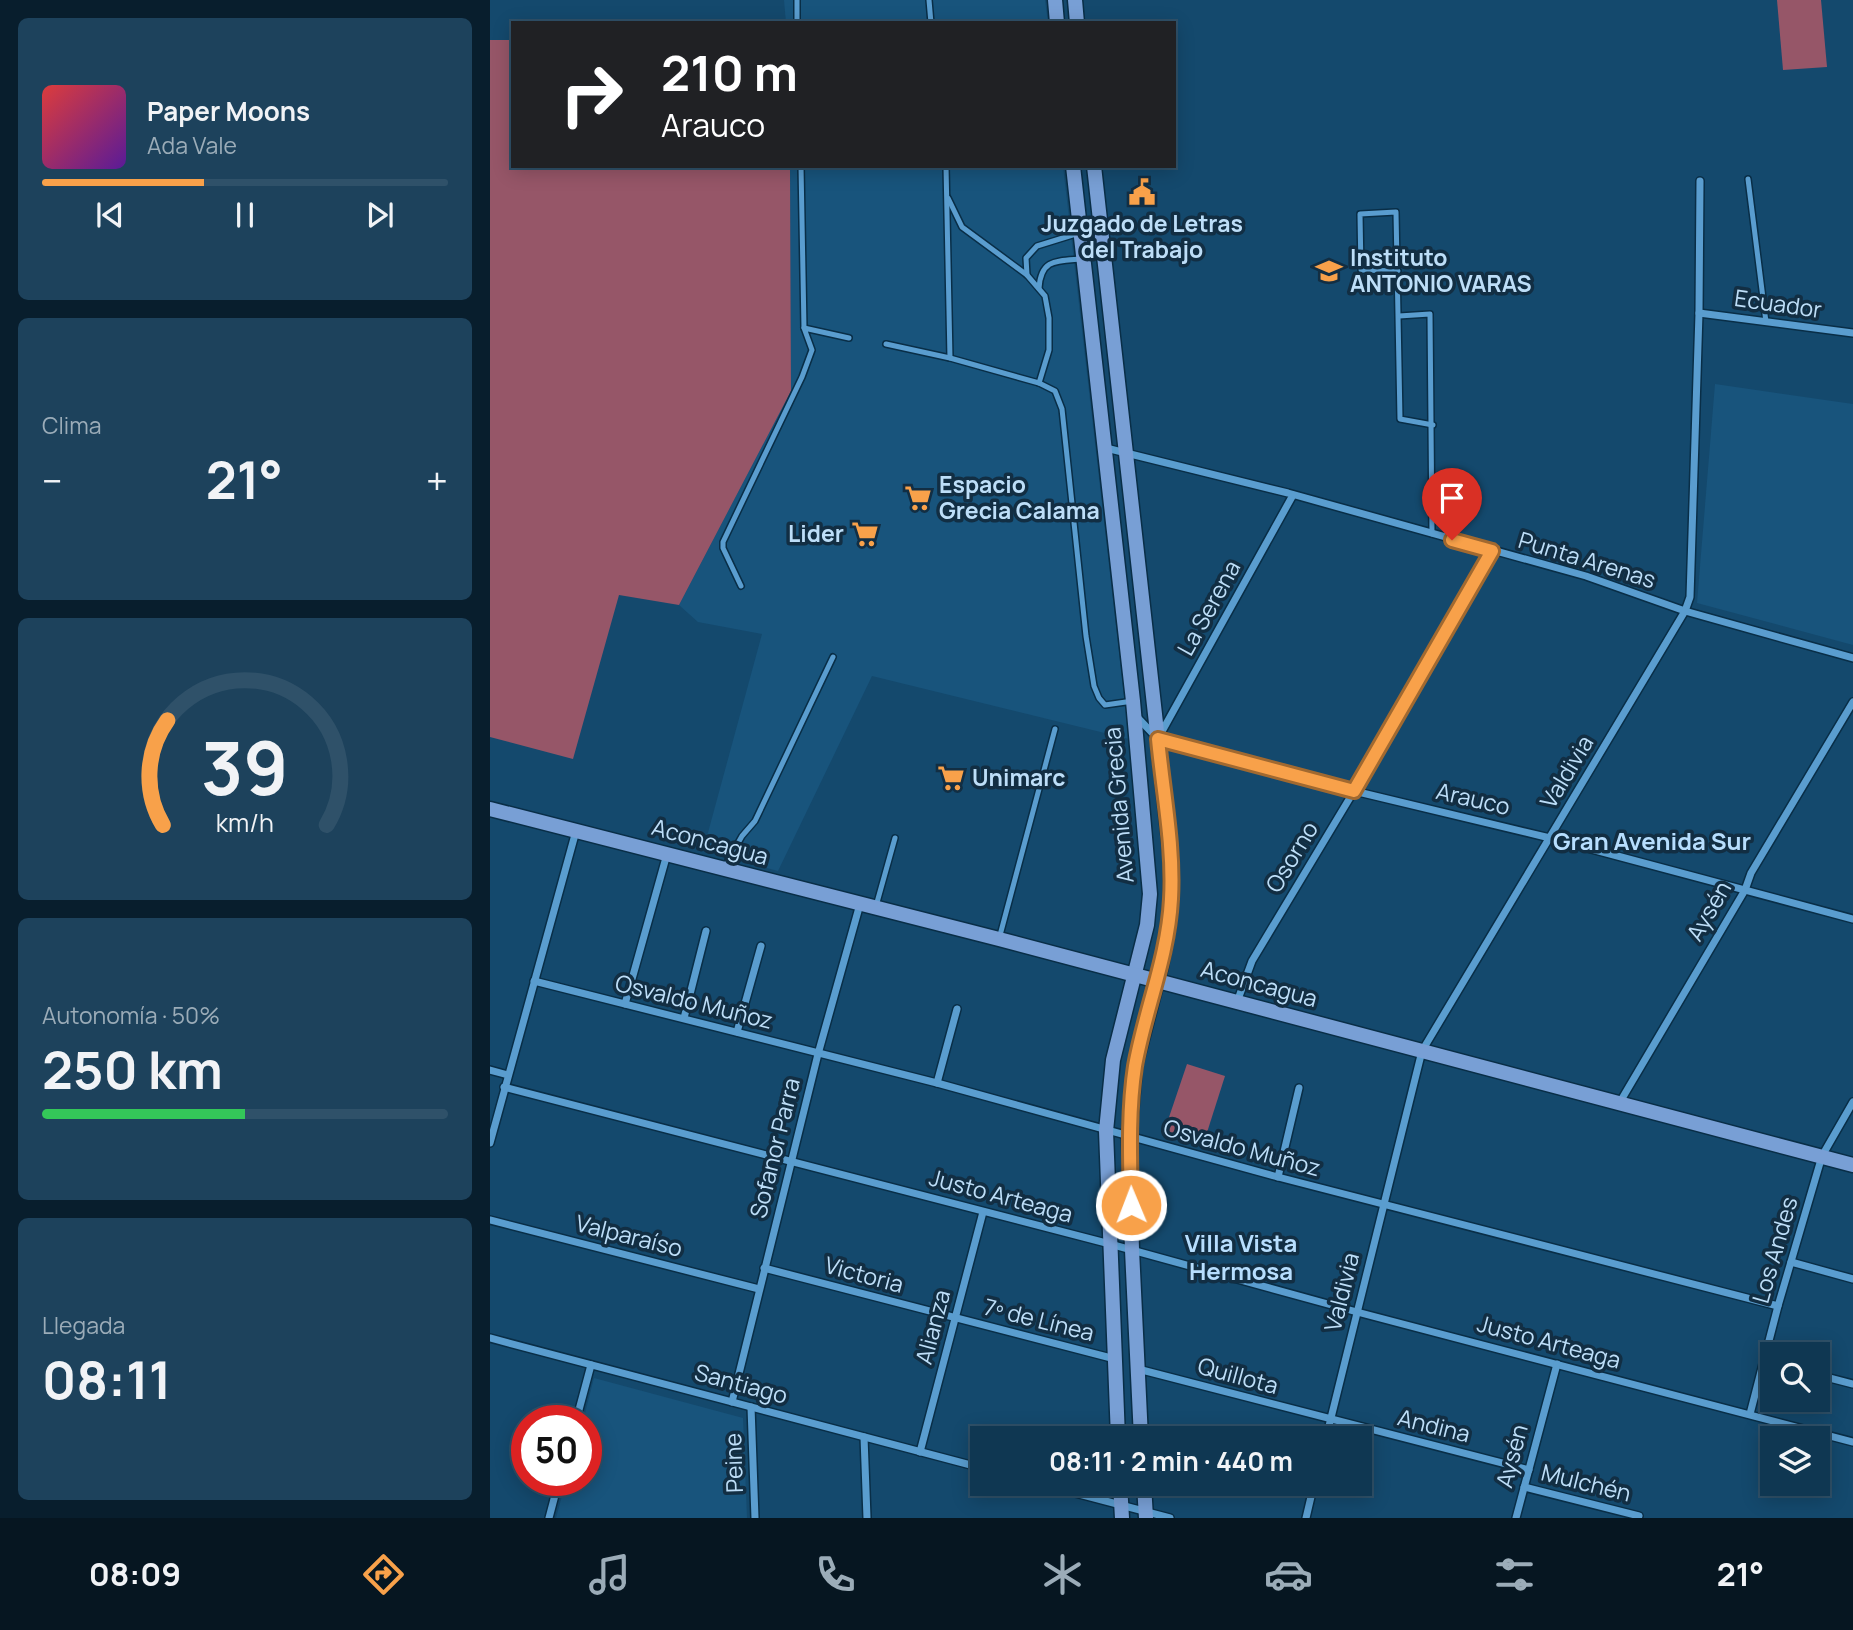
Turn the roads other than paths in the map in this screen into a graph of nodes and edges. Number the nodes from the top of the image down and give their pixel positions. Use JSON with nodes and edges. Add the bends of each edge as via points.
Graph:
{"nodes":[{"id":1,"x":797,"y":0,"type":"edge"},
{"id":2,"x":929,"y":0,"type":"edge"},
{"id":3,"x":1055,"y":0,"type":"edge"},
{"id":4,"x":1075,"y":0,"type":"edge"},
{"id":5,"x":797,"y":21,"type":"edge"},
{"id":6,"x":931,"y":21,"type":"edge"},
{"id":7,"x":1057,"y":21,"type":"edge"},
{"id":8,"x":1077,"y":21,"type":"edge"},
{"id":9,"x":801,"y":168,"type":"edge"},
{"id":10,"x":946,"y":168,"type":"edge"},
{"id":11,"x":1073,"y":168,"type":"edge"},
{"id":12,"x":1094,"y":168,"type":"edge"},
{"id":13,"x":1748,"y":179,"type":"dead end"},
{"id":14,"x":1700,"y":181,"type":"dead end"},
{"id":15,"x":948,"y":198,"type":"junction"},
{"id":16,"x":1080,"y":232,"type":"junction"},
{"id":17,"x":1084,"y":258,"type":"junction"},
{"id":18,"x":1398,"y":271,"type":"junction"},
{"id":19,"x":1027,"y":275,"type":"junction"},
{"id":20,"x":1039,"y":288,"type":"junction"},
{"id":21,"x":1699,"y":313,"type":"junction"},
{"id":22,"x":1399,"y":316,"type":"junction"},
{"id":23,"x":1766,"y":322,"type":"junction"},
{"id":24,"x":804,"y":328,"type":"junction"},
{"id":25,"x":1853,"y":333,"type":"edge"},
{"id":26,"x":849,"y":338,"type":"dead end"},
{"id":27,"x":886,"y":344,"type":"dead end"},
{"id":28,"x":950,"y":358,"type":"junction"},
{"id":29,"x":1039,"y":383,"type":"junction"},
{"id":30,"x":1433,"y":425,"type":"junction"},
{"id":31,"x":1106,"y":448,"type":"junction"},
{"id":32,"x":1126,"y":452,"type":"junction"},
{"id":33,"x":1293,"y":495,"type":"junction"},
{"id":34,"x":1432,"y":534,"type":"junction"},
{"id":35,"x":1492,"y":551,"type":"junction"},
{"id":36,"x":741,"y":586,"type":"dead end"},
{"id":37,"x":1685,"y":611,"type":"junction"},
{"id":38,"x":833,"y":657,"type":"dead end"},
{"id":39,"x":1853,"y":658,"type":"edge"},
{"id":40,"x":1853,"y":702,"type":"edge"},
{"id":41,"x":1133,"y":708,"type":"junction"},
{"id":42,"x":1055,"y":729,"type":"dead end"},
{"id":43,"x":1158,"y":739,"type":"junction"},
{"id":44,"x":1354,"y":791,"type":"junction"},
{"id":45,"x":490,"y":808,"type":"edge"},
{"id":46,"x":576,"y":831,"type":"junction"},
{"id":47,"x":895,"y":838,"type":"dead end"},
{"id":48,"x":1550,"y":838,"type":"junction"},
{"id":49,"x":667,"y":854,"type":"junction"},
{"id":50,"x":723,"y":869,"type":"junction"},
{"id":51,"x":1745,"y":890,"type":"junction"},
{"id":52,"x":860,"y":904,"type":"junction"},
{"id":53,"x":876,"y":907,"type":"junction"},
{"id":54,"x":1853,"y":919,"type":"edge"},
{"id":55,"x":706,"y":931,"type":"dead end"},
{"id":56,"x":999,"y":939,"type":"junction"},
{"id":57,"x":761,"y":946,"type":"dead end"},
{"id":58,"x":1136,"y":975,"type":"junction"},
{"id":59,"x":534,"y":981,"type":"junction"},
{"id":60,"x":1158,"y":981,"type":"junction"},
{"id":61,"x":1237,"y":1003,"type":"junction"},
{"id":62,"x":625,"y":1004,"type":"junction"},
{"id":63,"x":957,"y":1009,"type":"dead end"},
{"id":64,"x":684,"y":1018,"type":"junction"},
{"id":65,"x":737,"y":1032,"type":"junction"},
{"id":66,"x":1422,"y":1051,"type":"junction"},
{"id":67,"x":818,"y":1054,"type":"junction"},
{"id":68,"x":490,"y":1070,"type":"edge"},
{"id":69,"x":508,"y":1075,"type":"junction"},
{"id":70,"x":937,"y":1083,"type":"junction"},
{"id":71,"x":504,"y":1087,"type":"junction"},
{"id":72,"x":1299,"y":1088,"type":"dead end"},
{"id":73,"x":1620,"y":1102,"type":"junction"},
{"id":74,"x":1853,"y":1102,"type":"edge"},
{"id":75,"x":1106,"y":1131,"type":"junction"},
{"id":76,"x":1129,"y":1137,"type":"junction"},
{"id":77,"x":490,"y":1143,"type":"edge"},
{"id":78,"x":1822,"y":1156,"type":"junction"},
{"id":79,"x":792,"y":1161,"type":"junction"},
{"id":80,"x":1853,"y":1165,"type":"edge"},
{"id":81,"x":1278,"y":1177,"type":"junction"},
{"id":82,"x":1384,"y":1205,"type":"junction"},
{"id":83,"x":983,"y":1212,"type":"junction"},
{"id":84,"x":490,"y":1220,"type":"edge"},
{"id":85,"x":1110,"y":1244,"type":"junction"},
{"id":86,"x":1132,"y":1250,"type":"junction"},
{"id":87,"x":1791,"y":1262,"type":"junction"},
{"id":88,"x":764,"y":1268,"type":"junction"},
{"id":89,"x":1853,"y":1279,"type":"edge"},
{"id":90,"x":759,"y":1289,"type":"junction"},
{"id":91,"x":1778,"y":1306,"type":"junction"},
{"id":92,"x":1357,"y":1312,"type":"junction"},
{"id":93,"x":954,"y":1319,"type":"junction"},
{"id":94,"x":490,"y":1338,"type":"edge"},
{"id":95,"x":1772,"y":1342,"type":"edge"},
{"id":96,"x":1115,"y":1359,"type":"junction"},
{"id":97,"x":1557,"y":1364,"type":"junction"},
{"id":98,"x":591,"y":1365,"type":"junction"},
{"id":99,"x":1137,"y":1369,"type":"junction"},
{"id":100,"x":1830,"y":1378,"type":"edge"},
{"id":101,"x":1853,"y":1384,"type":"edge"},
{"id":102,"x":1760,"y":1386,"type":"edge"},
{"id":103,"x":732,"y":1402,"type":"junction"},
{"id":104,"x":580,"y":1405,"type":"edge"},
{"id":105,"x":751,"y":1407,"type":"junction"},
{"id":106,"x":1750,"y":1414,"type":"junction"},
{"id":107,"x":1330,"y":1419,"type":"junction"},
{"id":108,"x":1118,"y":1426,"type":"edge"},
{"id":109,"x":1140,"y":1426,"type":"edge"},
{"id":110,"x":1329,"y":1426,"type":"edge"},
{"id":111,"x":864,"y":1437,"type":"junction"},
{"id":112,"x":1853,"y":1442,"type":"edge"},
{"id":113,"x":920,"y":1452,"type":"junction"},
{"id":114,"x":970,"y":1465,"type":"edge"},
{"id":115,"x":1529,"y":1470,"type":"junction"},
{"id":116,"x":1524,"y":1487,"type":"junction"},
{"id":117,"x":555,"y":1496,"type":"edge"},
{"id":118,"x":1075,"y":1496,"type":"edge"},
{"id":119,"x":1145,"y":1496,"type":"edge"},
{"id":120,"x":1311,"y":1496,"type":"edge"},
{"id":121,"x":1121,"y":1512,"type":"edge"},
{"id":122,"x":1146,"y":1515,"type":"edge"},
{"id":123,"x":1639,"y":1516,"type":"dead end"},
{"id":124,"x":549,"y":1518,"type":"edge"},
{"id":125,"x":755,"y":1518,"type":"edge"},
{"id":126,"x":867,"y":1518,"type":"edge"},
{"id":127,"x":1170,"y":1518,"type":"edge"},
{"id":128,"x":1306,"y":1518,"type":"edge"},
{"id":129,"x":1516,"y":1518,"type":"edge"}],
"edges":[{"from":1,"to":5,"type":"lane"},
{"from":2,"to":6,"type":"lane"},
{"from":3,"to":7,"type":"main road"},
{"from":4,"to":8,"type":"main road"},
{"from":9,"to":24,"type":"lane"},
{"from":10,"to":15,"type":"lane"},
{"from":11,"to":16,"type":"main road","name":"Avenida Grecia"},
{"from":12,"to":32,"type":"main road","name":"Avenida Grecia"},
{"from":13,"to":23,"type":"lane"},
{"from":14,"to":21,"type":"street","name":"Valdivia"},
{"from":15,"to":19,"type":"lane","via":[[962,227]]},
{"from":15,"to":28,"type":"lane"},
{"from":16,"to":17,"type":"main road","name":"Avenida Grecia"},
{"from":16,"to":19,"type":"lane","via":[[1037,246],[1026,258]]},
{"from":17,"to":20,"type":"lane","via":[[1046,266]]},
{"from":17,"to":31,"type":"main road","name":"Avenida Grecia"},
{"from":18,"to":18,"type":"lane","via":[[1361,270],[1360,214],[1396,212]]},
{"from":18,"to":22,"type":"lane"},
{"from":19,"to":20,"type":"lane"},
{"from":20,"to":29,"type":"lane","via":[[1048,306],[1050,332]]},
{"from":21,"to":23,"type":"street","name":"Ecuador"},
{"from":21,"to":37,"type":"street","name":"Valdivia","via":[[1690,597]]},
{"from":22,"to":30,"type":"lane","via":[[1400,419]]},
{"from":22,"to":30,"type":"lane","via":[[1430,314]]},
{"from":23,"to":25,"type":"street","name":"Ecuador"},
{"from":24,"to":26,"type":"lane"},
{"from":24,"to":36,"type":"lane","via":[[812,350],[802,377],[723,542]]},
{"from":27,"to":28,"type":"lane"},
{"from":28,"to":29,"type":"lane"},
{"from":29,"to":41,"type":"lane","via":[[1055,391],[1062,409],[1094,686],[1105,705]]},
{"from":30,"to":34,"type":"lane"},
{"from":31,"to":32,"type":"street","name":"Punta Arenas"},
{"from":31,"to":41,"type":"main road","name":"Avenida Grecia"},
{"from":32,"to":33,"type":"street","name":"Punta Arenas"},
{"from":32,"to":43,"type":"main road","name":"Avenida Grecia"},
{"from":33,"to":34,"type":"street","name":"Punta Arenas"},
{"from":33,"to":43,"type":"street","name":"La Serena"},
{"from":34,"to":35,"type":"street","name":"Punta Arenas"},
{"from":35,"to":37,"type":"street","name":"Punta Arenas","via":[[1586,576]]},
{"from":35,"to":44,"type":"street","name":"Osorno"},
{"from":37,"to":39,"type":"street","name":"Punta Arenas"},
{"from":37,"to":48,"type":"street","name":"Valdivia"},
{"from":38,"to":50,"type":"lane","via":[[755,821]]},
{"from":40,"to":51,"type":"street","name":"Aysén"},
{"from":41,"to":43,"type":"street"},
{"from":41,"to":58,"type":"main road","name":"Avenida Grecia","via":[[1150,894]]},
{"from":42,"to":56,"type":"lane"},
{"from":43,"to":44,"type":"street","name":"Arauco"},
{"from":43,"to":60,"type":"main road","name":"Avenida Grecia","via":[[1171,898]]},
{"from":44,"to":48,"type":"street","name":"Arauco"},
{"from":44,"to":61,"type":"street","name":"Osorno","via":[[1252,961]]},
{"from":45,"to":46,"type":"main road","name":"Aconcagua"},
{"from":46,"to":49,"type":"main road","name":"Aconcagua"},
{"from":46,"to":59,"type":"street"},
{"from":47,"to":53,"type":"lane"},
{"from":48,"to":51,"type":"street","name":"Arauco"},
{"from":48,"to":66,"type":"street","name":"Valdivia"},
{"from":49,"to":50,"type":"main road","name":"Aconcagua"},
{"from":49,"to":62,"type":"street"},
{"from":50,"to":52,"type":"main road","name":"Aconcagua"},
{"from":51,"to":54,"type":"street","name":"Arauco"},
{"from":51,"to":73,"type":"street","name":"Aysén"},
{"from":52,"to":53,"type":"main road","name":"Aconcagua"},
{"from":52,"to":67,"type":"street","name":"Sofanor Parra"},
{"from":53,"to":56,"type":"main road","name":"Aconcagua"},
{"from":55,"to":64,"type":"street"},
{"from":56,"to":58,"type":"main road","name":"Aconcagua"},
{"from":57,"to":65,"type":"street"},
{"from":58,"to":60,"type":"main road","name":"Aconcagua"},
{"from":58,"to":75,"type":"main road","name":"Avenida Grecia","via":[[1113,1060]]},
{"from":59,"to":62,"type":"street","name":"Osvaldo Muñoz"},
{"from":59,"to":69,"type":"street"},
{"from":60,"to":61,"type":"main road","name":"Aconcagua"},
{"from":60,"to":76,"type":"main road","name":"Avenida Grecia","via":[[1135,1066]]},
{"from":61,"to":66,"type":"main road","name":"Aconcagua"},
{"from":62,"to":64,"type":"street","name":"Osvaldo Muñoz"},
{"from":63,"to":70,"type":"street"},
{"from":64,"to":65,"type":"street","name":"Osvaldo Muñoz"},
{"from":65,"to":67,"type":"street","name":"Osvaldo Muñoz"},
{"from":66,"to":73,"type":"main road","name":"Aconcagua"},
{"from":66,"to":82,"type":"street","name":"Valdivia"},
{"from":67,"to":70,"type":"street","name":"Osvaldo Muñoz"},
{"from":67,"to":79,"type":"street","name":"Sofanor Parra"},
{"from":68,"to":69,"type":"street"},
{"from":69,"to":71,"type":"street"},
{"from":70,"to":75,"type":"street","name":"Osvaldo Muñoz"},
{"from":71,"to":77,"type":"street"},
{"from":71,"to":79,"type":"street","name":"Justo Arteaga"},
{"from":72,"to":81,"type":"street"},
{"from":73,"to":78,"type":"main road","name":"Aconcagua"},
{"from":74,"to":78,"type":"street","name":"Los Andes"},
{"from":75,"to":76,"type":"street","name":"Osvaldo Muñoz"},
{"from":75,"to":85,"type":"main road","name":"Avenida Grecia"},
{"from":76,"to":81,"type":"street","name":"Osvaldo Muñoz"},
{"from":76,"to":86,"type":"main road","name":"Avenida Grecia"},
{"from":78,"to":80,"type":"main road","name":"Aconcagua"},
{"from":78,"to":87,"type":"street","name":"Los Andes"},
{"from":79,"to":83,"type":"street","name":"Justo Arteaga"},
{"from":79,"to":88,"type":"street","name":"Sofanor Parra"},
{"from":81,"to":82,"type":"street","name":"Osvaldo Muñoz"},
{"from":82,"to":91,"type":"street","name":"Osvaldo Muñoz"},
{"from":82,"to":92,"type":"street","name":"Valdivia"},
{"from":83,"to":85,"type":"street","name":"Justo Arteaga"},
{"from":83,"to":93,"type":"street","name":"Alianza"},
{"from":84,"to":90,"type":"street","name":"Valparaíso"},
{"from":85,"to":86,"type":"street","name":"Justo Arteaga"},
{"from":85,"to":96,"type":"main road","name":"Avenida Grecia"},
{"from":86,"to":92,"type":"street","name":"Justo Arteaga"},
{"from":86,"to":99,"type":"main road","name":"Avenida Grecia"},
{"from":87,"to":89,"type":"street"},
{"from":87,"to":91,"type":"street","name":"Los Andes"},
{"from":88,"to":90,"type":"street","name":"Sofanor Parra"},
{"from":88,"to":93,"type":"street","name":"Victoria"},
{"from":90,"to":103,"type":"street","name":"Sofanor Parra"},
{"from":91,"to":95,"type":"street","name":"Los Andes"},
{"from":92,"to":97,"type":"street","name":"Justo Arteaga"},
{"from":92,"to":107,"type":"street","name":"Valdivia"},
{"from":93,"to":96,"type":"street","name":"7º de Línea"},
{"from":93,"to":113,"type":"street","name":"Alianza"},
{"from":94,"to":98,"type":"street","name":"Santiago"},
{"from":96,"to":108,"type":"main road","name":"Avenida Grecia"},
{"from":97,"to":106,"type":"street","name":"Justo Arteaga"},
{"from":97,"to":115,"type":"street","name":"Aysén"},
{"from":98,"to":103,"type":"street","name":"Santiago"},
{"from":98,"to":104,"type":"street"},
{"from":99,"to":107,"type":"street","name":"Quillota"},
{"from":99,"to":109,"type":"main road","name":"Avenida Grecia"},
{"from":100,"to":101,"type":"street"},
{"from":102,"to":106,"type":"street","name":"Los Andes"},
{"from":103,"to":105,"type":"street","name":"Santiago"},
{"from":105,"to":111,"type":"street","name":"Santiago"},
{"from":105,"to":125,"type":"street","name":"Peine"},
{"from":106,"to":112,"type":"street","name":"Justo Arteaga"},
{"from":107,"to":110,"type":"street","name":"Valdivia"},
{"from":107,"to":115,"type":"street","name":"Andina"},
{"from":111,"to":113,"type":"street","name":"Santiago"},
{"from":111,"to":126,"type":"street"},
{"from":113,"to":114,"type":"street","name":"Santiago"},
{"from":115,"to":116,"type":"street","name":"Aysén"},
{"from":116,"to":123,"type":"street","name":"Mulchén"},
{"from":116,"to":129,"type":"street","name":"Aysén"},
{"from":117,"to":124,"type":"street"},
{"from":118,"to":121,"type":"street"},
{"from":119,"to":122,"type":"main road"},
{"from":120,"to":128,"type":"street"},
{"from":121,"to":122,"type":"street"},
{"from":122,"to":127,"type":"street"}]}
